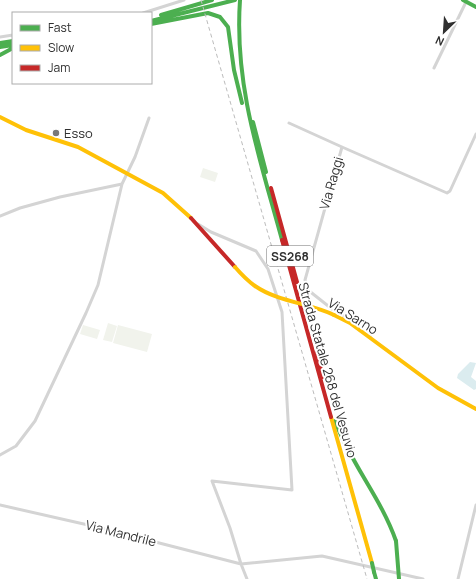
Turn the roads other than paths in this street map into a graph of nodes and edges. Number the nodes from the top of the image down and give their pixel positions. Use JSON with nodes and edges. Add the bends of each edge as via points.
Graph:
{"nodes":[{"id":1,"x":184,"y":0,"type":"edge"},
{"id":2,"x":212,"y":0,"type":"edge"},
{"id":3,"x":235,"y":0,"type":"edge"},
{"id":4,"x":242,"y":1,"type":"edge"},
{"id":5,"x":465,"y":1,"type":"edge"},
{"id":6,"x":476,"y":7,"type":"edge"},
{"id":7,"x":146,"y":12,"type":"edge"},
{"id":8,"x":152,"y":22,"type":"edge"},
{"id":9,"x":152,"y":22,"type":"edge"},
{"id":10,"x":152,"y":22,"type":"edge"},
{"id":11,"x":12,"y":35,"type":"edge"},
{"id":12,"x":0,"y":37,"type":"edge"},
{"id":13,"x":12,"y":41,"type":"edge"},
{"id":14,"x":0,"y":43,"type":"edge"},
{"id":15,"x":12,"y":45,"type":"edge"},
{"id":16,"x":0,"y":47,"type":"edge"},
{"id":17,"x":12,"y":49,"type":"edge"},
{"id":18,"x":0,"y":55,"type":"edge"},
{"id":19,"x":434,"y":68,"type":"dead end"},
{"id":20,"x":0,"y":117,"type":"edge"},
{"id":21,"x":149,"y":118,"type":"dead end"},
{"id":22,"x":289,"y":123,"type":"dead end"},
{"id":23,"x":476,"y":134,"type":"edge"},
{"id":24,"x":342,"y":147,"type":"junction"},
{"id":25,"x":256,"y":150,"type":"junction"},
{"id":26,"x":128,"y":173,"type":"junction"},
{"id":27,"x":122,"y":184,"type":"junction"},
{"id":28,"x":0,"y":216,"type":"edge"},
{"id":29,"x":193,"y":221,"type":"junction"},
{"id":30,"x":370,"y":337,"type":"junction"},
{"id":31,"x":476,"y":409,"type":"edge"},
{"id":32,"x":0,"y":455,"type":"edge"},
{"id":33,"x":0,"y":505,"type":"edge"},
{"id":34,"x":476,"y":505,"type":"edge"},
{"id":35,"x":240,"y":564,"type":"junction"},
{"id":36,"x":247,"y":579,"type":"edge"},
{"id":37,"x":376,"y":579,"type":"edge"},
{"id":38,"x":399,"y":579,"type":"edge"},
{"id":39,"x":423,"y":579,"type":"edge"},
{"id":40,"x":458,"y":579,"type":"edge"}],
"edges":[{"from":1,"to":7,"type":"street"},
{"from":2,"to":8,"type":"main road"},
{"from":3,"to":9,"type":"main road"},
{"from":4,"to":25,"type":"main road","name":"Strada Statale 268 del Vesuvio","number":"SS268","via":[[239,46],[242,86]]},
{"from":4,"to":38,"type":"main road","name":"Strada Statale 268 del Vesuvio","number":"SS268","bridge":true,"via":[[249,106],[336,422],[348,453],[386,513],[396,541]]},
{"from":5,"to":6,"type":"main road"},
{"from":5,"to":19,"type":"street"},
{"from":10,"to":25,"type":"main road","via":[[208,13],[223,20],[229,32],[235,78]]},
{"from":11,"to":12,"type":"street"},
{"from":13,"to":14,"type":"main road"},
{"from":15,"to":16,"type":"main road"},
{"from":17,"to":18,"type":"main road"},
{"from":20,"to":26,"type":"main road","name":"Via Sarno","via":[[26,130],[78,147]]},
{"from":21,"to":26,"type":"street"},
{"from":22,"to":24,"type":"street"},
{"from":23,"to":24,"type":"street","name":"Via Raggi","via":[[447,193]]},
{"from":24,"to":30,"type":"street","name":"Via Raggi","via":[[305,280],[310,293],[332,309],[352,320],[368,324]]},
{"from":25,"to":37,"type":"main road","name":"Strada Statale 268 del Vesuvio","number":"SS268","bridge":true},
{"from":26,"to":27,"type":"street"},
{"from":26,"to":29,"type":"main road","name":"Via Sarno","via":[[164,192]]},
{"from":27,"to":28,"type":"street","via":[[60,197]]},
{"from":27,"to":32,"type":"street","via":[[98,285],[86,313],[32,428],[16,446]]},
{"from":29,"to":30,"type":"main road","name":"Via Sarno","bridge":true,"via":[[257,288],[316,306]]},
{"from":29,"to":35,"type":"street","via":[[211,232],[256,251],[266,265],[282,312],[292,490],[212,481],[230,528]]},
{"from":30,"to":31,"type":"main road","name":"Via Sarno","via":[[438,388]]},
{"from":33,"to":35,"type":"street","name":"Via Mandrile"},
{"from":34,"to":40,"type":"street"},
{"from":35,"to":36,"type":"street"},
{"from":35,"to":39,"type":"street","via":[[322,556]]}]}
